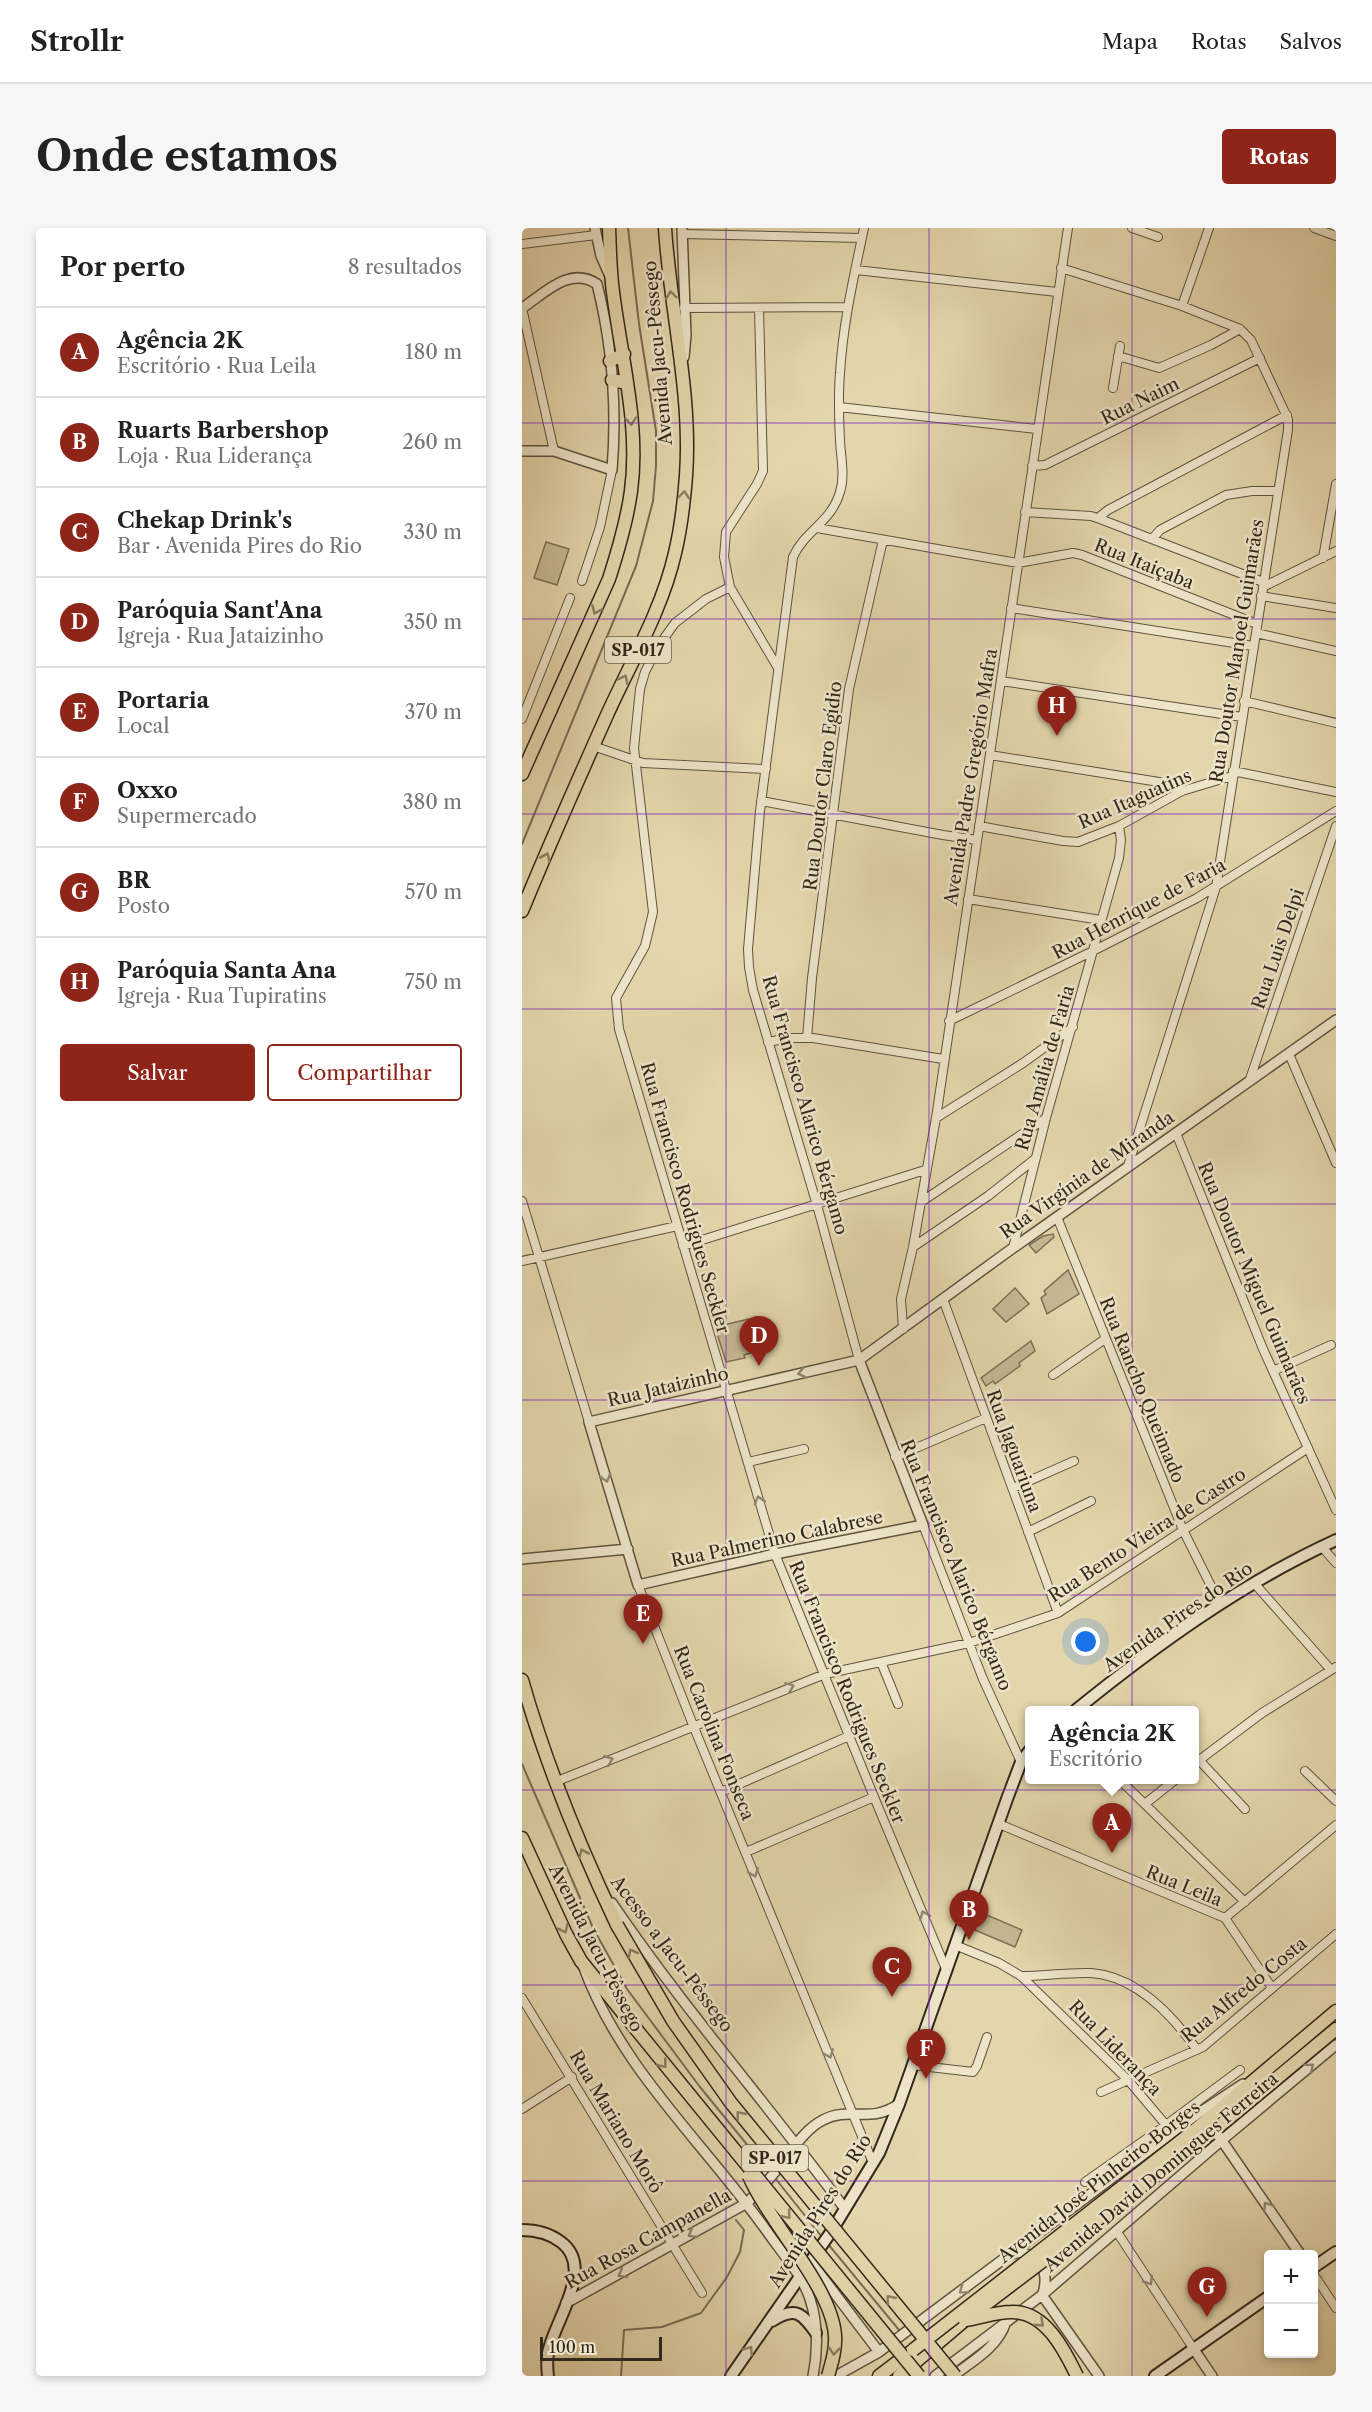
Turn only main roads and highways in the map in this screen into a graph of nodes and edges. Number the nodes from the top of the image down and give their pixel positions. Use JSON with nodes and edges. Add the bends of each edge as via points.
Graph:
{"nodes":[{"id":1,"x":609,"y":228,"type":"edge"},
{"id":2,"x":665,"y":228,"type":"edge"},
{"id":3,"x":624,"y":354,"type":"junction"},
{"id":4,"x":610,"y":361,"type":"road end"},
{"id":5,"x":612,"y":380,"type":"road end"},
{"id":6,"x":627,"y":383,"type":"junction"},
{"id":7,"x":522,"y":774,"type":"edge"},
{"id":8,"x":522,"y":911,"type":"edge"},
{"id":9,"x":1336,"y":1540,"type":"edge"},
{"id":10,"x":522,"y":1680,"type":"edge"},
{"id":11,"x":1081,"y":1706,"type":"edge"},
{"id":12,"x":1025,"y":1756,"type":"edge"},
{"id":13,"x":522,"y":1838,"type":"edge"},
{"id":14,"x":1336,"y":2011,"type":"edge"},
{"id":15,"x":1336,"y":2029,"type":"edge"},
{"id":16,"x":1207,"y":2128,"type":"junction"},
{"id":17,"x":743,"y":2162,"type":"junction"},
{"id":18,"x":522,"y":2230,"type":"edge"},
{"id":19,"x":1336,"y":2252,"type":"edge"},
{"id":20,"x":1318,"y":2264,"type":"edge"},
{"id":21,"x":1264,"y":2300,"type":"edge"},
{"id":22,"x":965,"y":2320,"type":"junction"},
{"id":23,"x":766,"y":2324,"type":"junction"},
{"id":24,"x":816,"y":2333,"type":"road end"},
{"id":25,"x":548,"y":2376,"type":"edge"},
{"id":26,"x":731,"y":2376,"type":"edge"},
{"id":27,"x":828,"y":2376,"type":"edge"},
{"id":28,"x":879,"y":2376,"type":"edge"},
{"id":29,"x":899,"y":2376,"type":"edge"},
{"id":30,"x":920,"y":2376,"type":"edge"},
{"id":31,"x":954,"y":2376,"type":"edge"},
{"id":32,"x":1077,"y":2376,"type":"edge"},
{"id":33,"x":1155,"y":2376,"type":"edge"}],
"edges":[{"from":1,"to":3,"type":"main road","name":"Avenida Jacu-Pêssego","number":"SP-017","via":[[612,280]]},
{"from":8,"to":2,"type":"main road","name":"Avenida Jacu-Pêssego","number":"SP-017","one_way":true,"via":[[647,631],[675,553],[686,474],[686,432]]},
{"from":3,"to":4,"type":"main road"},
{"from":3,"to":6,"type":"main road","name":"Avenida Jacu-Pêssego","number":"SP-017"},
{"from":5,"to":6,"type":"main road"},
{"from":6,"to":7,"type":"main road","name":"Avenida Jacu-Pêssego","number":"SP-017","one_way":true,"via":[[633,439],[632,490],[619,546],[609,579]]},
{"from":9,"to":11,"type":"main road","name":"Avenida Pires do Rio","via":[[1220,1604]]},
{"from":31,"to":10,"type":"main road","name":"Avenida Jacu-Pêssego","number":"SP-017","one_way":true,"bridge":true,"via":[[730,2103],[673,2021],[616,1925],[594,1877],[555,1782]]},
{"from":12,"to":23,"type":"main road","name":"Avenida Pires do Rio","via":[[899,2104],[873,2163],[831,2232]]},
{"from":13,"to":17,"type":"main road","name":"Avenida Jacu-Pêssego","number":"SP-017","one_way":true,"bridge":true,"via":[[581,1961]]},
{"from":14,"to":16,"type":"main road","name":"Avenida José Pinheiro Borges"},
{"from":15,"to":16,"type":"main road","name":"Avenida José Pinheiro Borges"},
{"from":16,"to":22,"type":"main road","name":"Avenida José Pinheiro Borges","bridge":true},
{"from":16,"to":28,"type":"main road","name":"Avenida José Pinheiro Borges","bridge":true},
{"from":17,"to":27,"type":"main road","one_way":true,"bridge":true,"via":[[756,2191],[829,2309],[835,2336]]},
{"from":17,"to":30,"type":"main road","number":"SP-017","one_way":true,"bridge":true},
{"from":18,"to":25,"type":"main road","via":[[553,2235],[573,2257],[574,2281],[548,2353]]},
{"from":19,"to":20,"type":"main road"},
{"from":21,"to":33,"type":"main road"},
{"from":22,"to":29,"type":"main road","name":"Avenida José Pinheiro Borges","bridge":true},
{"from":22,"to":32,"type":"main road","one_way":true,"bridge":true,"via":[[1004,2312],[1031,2315],[1052,2335]]},
{"from":23,"to":24,"type":"main road","via":[[782,2314],[795,2313],[805,2318]]},
{"from":26,"to":23,"type":"main road","name":"Avenida Pires do Rio","one_way":true}]}
